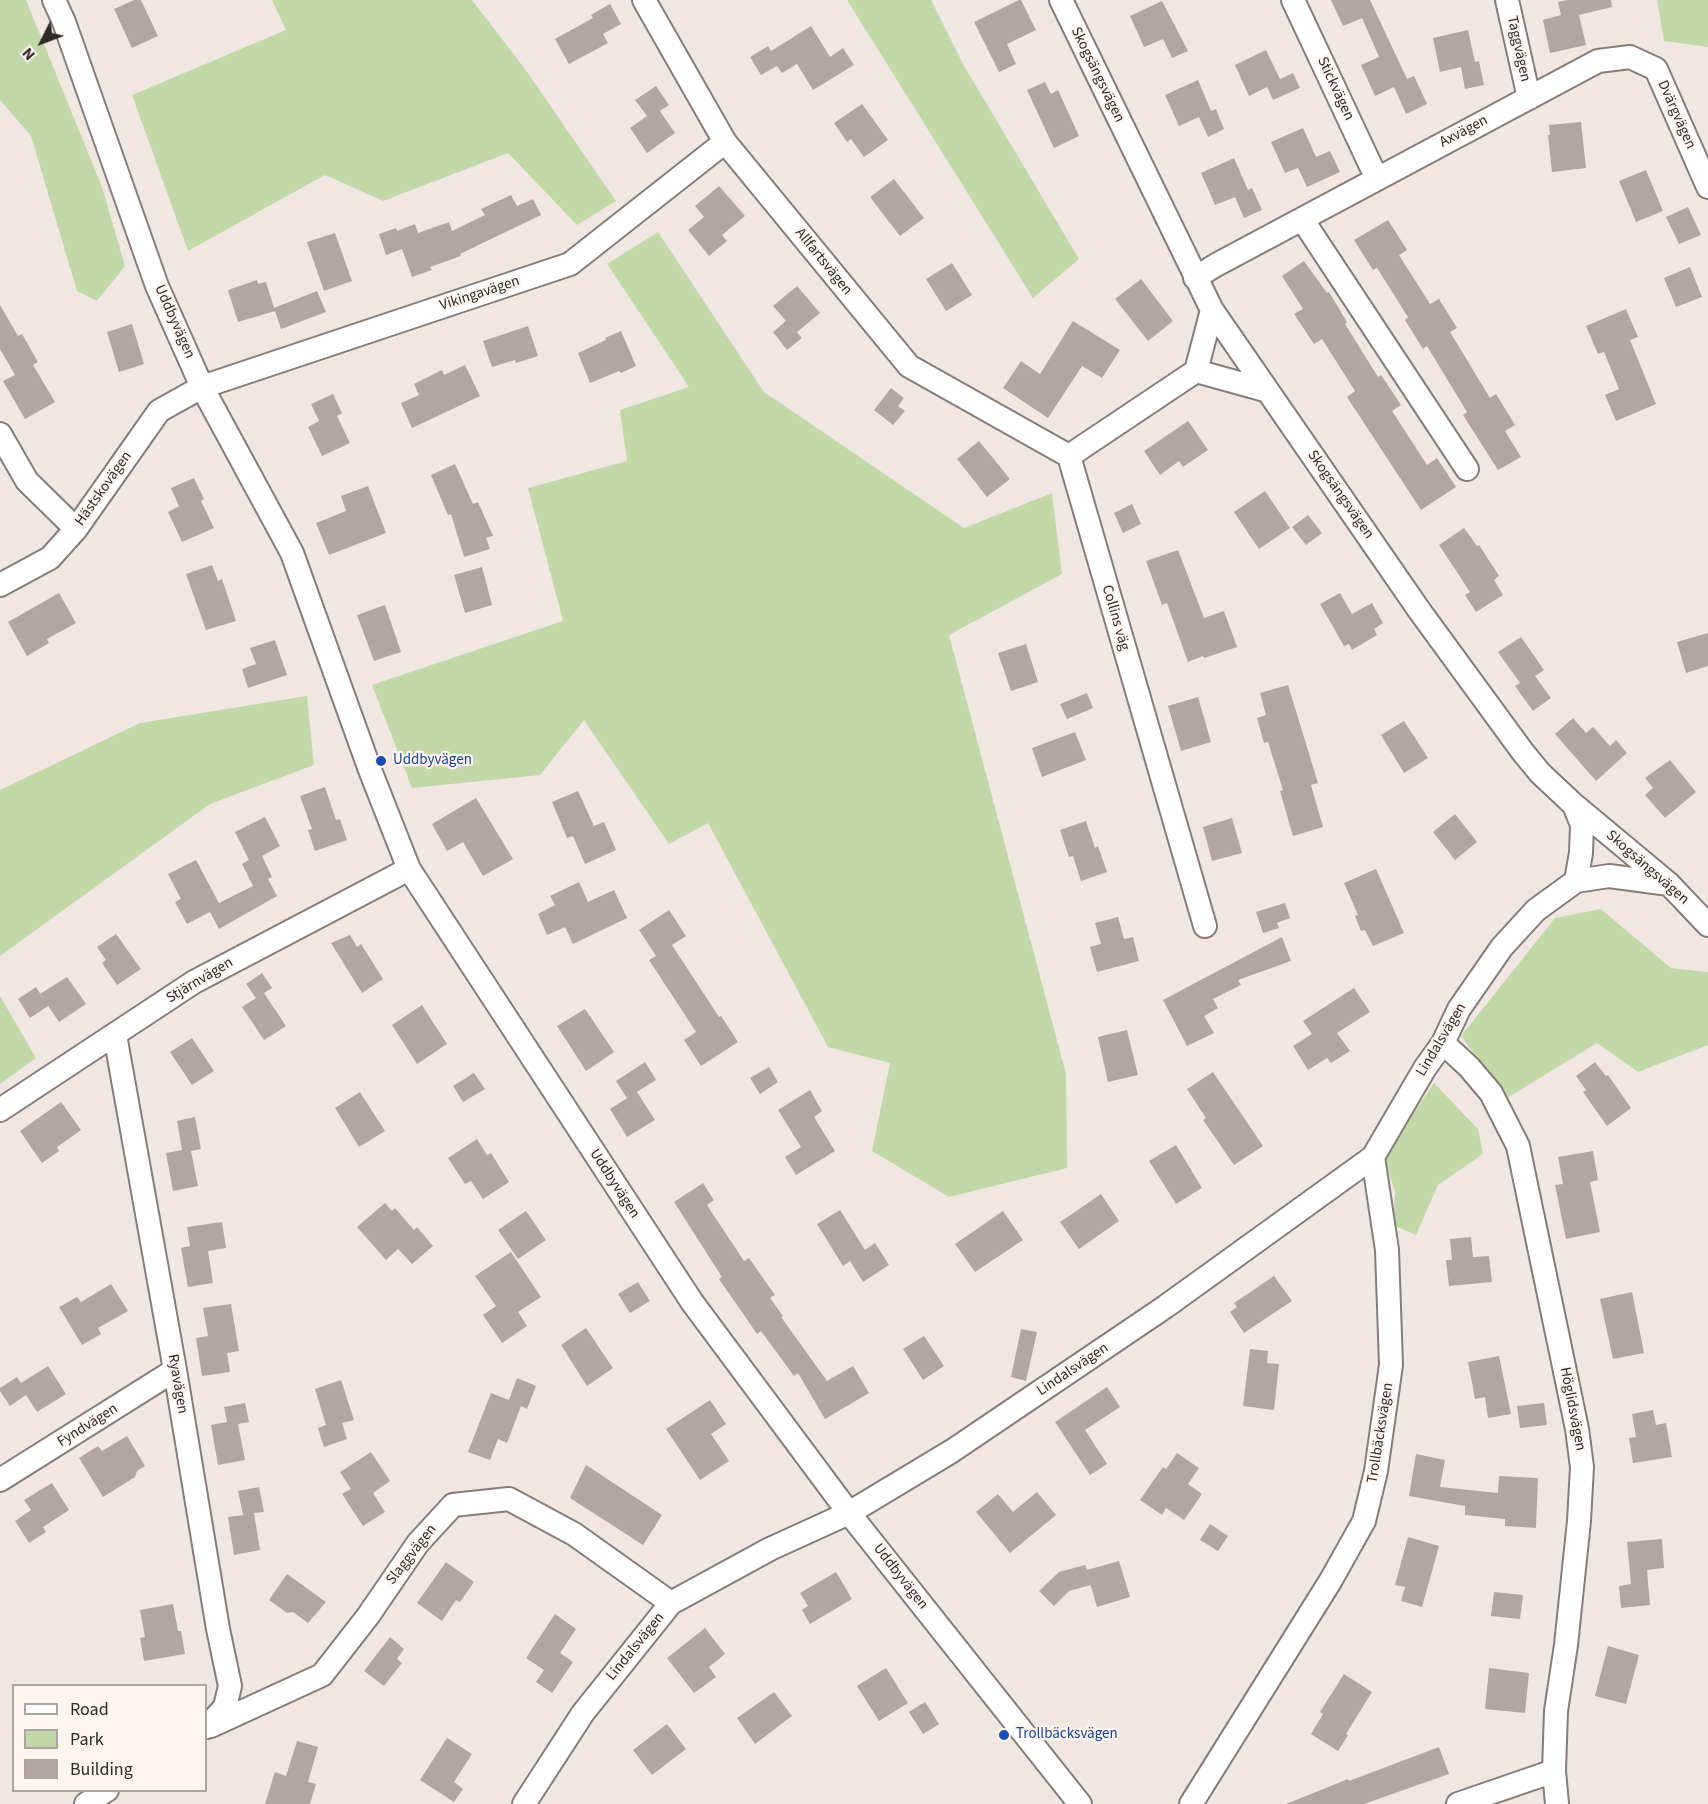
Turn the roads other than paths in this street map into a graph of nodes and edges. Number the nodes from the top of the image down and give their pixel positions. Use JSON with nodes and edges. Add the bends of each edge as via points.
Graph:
{"nodes":[{"id":1,"x":54,"y":0,"type":"edge"},
{"id":2,"x":644,"y":0,"type":"edge"},
{"id":3,"x":1061,"y":0,"type":"edge"},
{"id":4,"x":1293,"y":0,"type":"edge"},
{"id":5,"x":1507,"y":0,"type":"edge"},
{"id":6,"x":1630,"y":57,"type":"joint"},
{"id":7,"x":1529,"y":98,"type":"junction"},
{"id":8,"x":725,"y":142,"type":"junction"},
{"id":9,"x":1377,"y":179,"type":"junction"},
{"id":10,"x":1708,"y":187,"type":"edge"},
{"id":11,"x":1302,"y":219,"type":"junction"},
{"id":12,"x":1195,"y":278,"type":"junction"},
{"id":13,"x":1212,"y":310,"type":"junction"},
{"id":14,"x":1196,"y":371,"type":"junction"},
{"id":15,"x":202,"y":387,"type":"junction"},
{"id":16,"x":1268,"y":391,"type":"junction"},
{"id":17,"x":0,"y":434,"type":"edge"},
{"id":18,"x":1068,"y":456,"type":"junction"},
{"id":19,"x":1467,"y":469,"type":"dead end"},
{"id":20,"x":76,"y":530,"type":"junction"},
{"id":21,"x":0,"y":585,"type":"edge"},
{"id":22,"x":1573,"y":804,"type":"junction"},
{"id":23,"x":409,"y":869,"type":"junction"},
{"id":24,"x":1576,"y":881,"type":"junction"},
{"id":25,"x":1669,"y":884,"type":"junction"},
{"id":26,"x":1708,"y":925,"type":"edge"},
{"id":27,"x":1205,"y":926,"type":"dead end"},
{"id":28,"x":115,"y":1035,"type":"junction"},
{"id":29,"x":1443,"y":1043,"type":"junction"},
{"id":30,"x":0,"y":1110,"type":"edge"},
{"id":31,"x":1373,"y":1157,"type":"junction"},
{"id":32,"x":175,"y":1370,"type":"junction"},
{"id":33,"x":0,"y":1480,"type":"edge"},
{"id":34,"x":849,"y":1513,"type":"junction"},
{"id":35,"x":671,"y":1603,"type":"junction"},
{"id":36,"x":207,"y":1727,"type":"edge"},
{"id":37,"x":207,"y":1728,"type":"edge"},
{"id":38,"x":1554,"y":1771,"type":"junction"},
{"id":39,"x":105,"y":1792,"type":"edge"},
{"id":40,"x":1071,"y":1801,"type":"edge"},
{"id":41,"x":86,"y":1804,"type":"edge"},
{"id":42,"x":524,"y":1804,"type":"edge"},
{"id":43,"x":1191,"y":1804,"type":"edge"},
{"id":44,"x":1458,"y":1804,"type":"edge"},
{"id":45,"x":1557,"y":1804,"type":"edge"}],
"edges":[{"from":1,"to":15,"type":"street","name":"Uddbyvägen","via":[[157,286]]},
{"from":2,"to":8,"type":"street","name":"Allfartsvägen"},
{"from":3,"to":12,"type":"street","name":"Skogsängsvägen"},
{"from":4,"to":9,"type":"street","name":"Stickvägen"},
{"from":5,"to":7,"type":"street","name":"Taggvägen"},
{"from":6,"to":7,"type":"street","name":"Axvägen","via":[[1598,61]]},
{"from":6,"to":10,"type":"street","name":"Dvärgvägen","via":[[1656,69]]},
{"from":7,"to":9,"type":"street","name":"Axvägen"},
{"from":8,"to":15,"type":"street","name":"Vikingavägen","via":[[570,264]]},
{"from":8,"to":18,"type":"street","name":"Allfartsvägen","via":[[909,366]]},
{"from":9,"to":11,"type":"street","name":"Axvägen"},
{"from":11,"to":12,"type":"street","name":"Axvägen"},
{"from":11,"to":19,"type":"street"},
{"from":12,"to":13,"type":"street","name":"Skogsängsvägen"},
{"from":13,"to":14,"type":"street"},
{"from":13,"to":16,"type":"street","name":"Skogsängsvägen"},
{"from":14,"to":16,"type":"street"},
{"from":14,"to":18,"type":"street"},
{"from":15,"to":20,"type":"street","name":"Hästskovägen","via":[[159,411]]},
{"from":15,"to":23,"type":"street","name":"Uddbyvägen","via":[[292,553]]},
{"from":16,"to":22,"type":"street","name":"Skogsängsvägen","via":[[1522,751]]},
{"from":17,"to":20,"type":"street","via":[[27,481]]},
{"from":18,"to":27,"type":"street","name":"Collins väg"},
{"from":20,"to":21,"type":"street","name":"Hästskovägen","via":[[50,558]]},
{"from":22,"to":24,"type":"street","via":[[1582,825]]},
{"from":22,"to":25,"type":"street","name":"Skogsängsvägen"},
{"from":23,"to":28,"type":"street","name":"Stjärnvägen","via":[[194,982]]},
{"from":23,"to":34,"type":"street","name":"Uddbyvägen","via":[[692,1302]]},
{"from":24,"to":25,"type":"street","name":"Lindalsvägen","via":[[1609,876]]},
{"from":24,"to":29,"type":"street","name":"Lindalsvägen","via":[[1536,910],[1502,947],[1459,1009]]},
{"from":25,"to":26,"type":"street","name":"Skogsängsvägen"},
{"from":28,"to":30,"type":"street","name":"Stjärnvägen"},
{"from":28,"to":32,"type":"street","name":"Ryavägen"},
{"from":29,"to":31,"type":"street","name":"Lindalsvägen"},
{"from":29,"to":38,"type":"street","name":"Höglidsvägen","via":[[1491,1093],[1518,1146],[1578,1438],[1582,1467],[1579,1521],[1556,1711]]},
{"from":31,"to":34,"type":"street","name":"Lindalsvägen","via":[[1165,1307],[952,1451]]},
{"from":31,"to":43,"type":"street","name":"Trollbäcksvägen","via":[[1387,1250],[1391,1365],[1376,1471],[1364,1521]]},
{"from":32,"to":33,"type":"street","name":"Fyndvägen"},
{"from":32,"to":36,"type":"street","name":"Ryavägen","via":[[230,1686],[225,1707]]},
{"from":34,"to":35,"type":"street","name":"Lindalsvägen","via":[[770,1549]]},
{"from":34,"to":40,"type":"street","name":"Uddbyvägen"},
{"from":35,"to":37,"type":"street","name":"Slaggvägen","via":[[574,1534],[509,1499],[453,1505],[418,1542],[322,1675]]},
{"from":35,"to":42,"type":"street","name":"Lindalsvägen","via":[[583,1713]]},
{"from":38,"to":44,"type":"street"},
{"from":38,"to":45,"type":"street","name":"Höglidsvägen"},
{"from":39,"to":41,"type":"street"}]}
